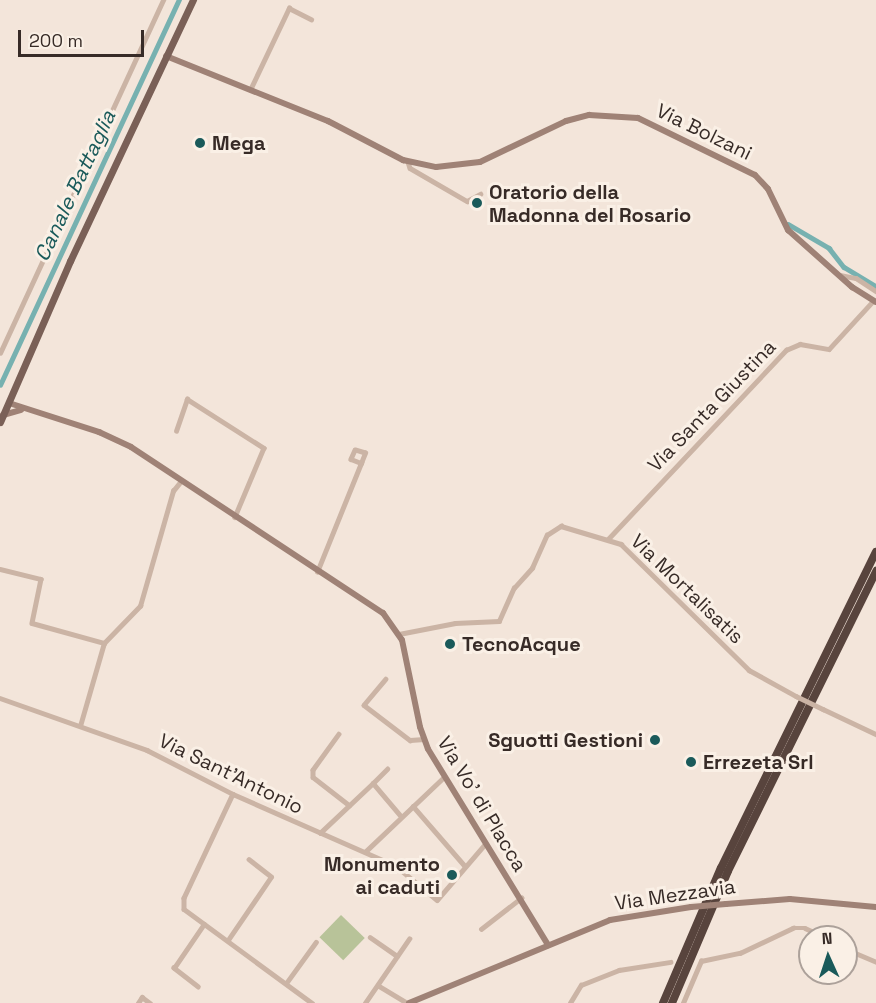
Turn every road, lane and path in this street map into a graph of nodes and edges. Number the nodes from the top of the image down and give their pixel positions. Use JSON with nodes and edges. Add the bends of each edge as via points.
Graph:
{"nodes":[{"id":1,"x":163,"y":0,"type":"edge"},
{"id":2,"x":193,"y":0,"type":"edge"},
{"id":3,"x":311,"y":19,"type":"dead end"},
{"id":4,"x":166,"y":56,"type":"junction"},
{"id":5,"x":250,"y":90,"type":"junction"},
{"id":6,"x":408,"y":162,"type":"junction"},
{"id":7,"x":480,"y":194,"type":"dead end"},
{"id":8,"x":840,"y":275,"type":"junction"},
{"id":9,"x":876,"y":291,"type":"edge"},
{"id":10,"x":875,"y":301,"type":"edge"},
{"id":11,"x":0,"y":353,"type":"edge"},
{"id":12,"x":15,"y":387,"type":"junction"},
{"id":13,"x":9,"y":403,"type":"junction"},
{"id":14,"x":24,"y":408,"type":"junction"},
{"id":15,"x":2,"y":419,"type":"edge"},
{"id":16,"x":176,"y":431,"type":"dead end"},
{"id":17,"x":361,"y":464,"type":"dead end"},
{"id":18,"x":181,"y":481,"type":"junction"},
{"id":19,"x":235,"y":517,"type":"junction"},
{"id":20,"x":608,"y":539,"type":"junction"},
{"id":21,"x":876,"y":552,"type":"edge"},
{"id":22,"x":0,"y":569,"type":"edge"},
{"id":23,"x":876,"y":571,"type":"edge"},
{"id":24,"x":317,"y":572,"type":"junction"},
{"id":25,"x":401,"y":637,"type":"junction"},
{"id":26,"x":104,"y":643,"type":"junction"},
{"id":27,"x":386,"y":679,"type":"dead end"},
{"id":28,"x":0,"y":698,"type":"edge"},
{"id":29,"x":80,"y":726,"type":"junction"},
{"id":30,"x":339,"y":734,"type":"dead end"},
{"id":31,"x":876,"y":734,"type":"edge"},
{"id":32,"x":423,"y":739,"type":"junction"},
{"id":33,"x":387,"y":769,"type":"dead end"},
{"id":34,"x":444,"y":777,"type":"junction"},
{"id":35,"x":373,"y":783,"type":"junction"},
{"id":36,"x":233,"y":794,"type":"junction"},
{"id":37,"x":349,"y":805,"type":"junction"},
{"id":38,"x":413,"y":806,"type":"junction"},
{"id":39,"x":401,"y":816,"type":"junction"},
{"id":40,"x":320,"y":833,"type":"junction"},
{"id":41,"x":486,"y":844,"type":"junction"},
{"id":42,"x":365,"y":852,"type":"junction"},
{"id":43,"x":249,"y":861,"type":"dead end"},
{"id":44,"x":465,"y":866,"type":"junction"},
{"id":45,"x":520,"y":898,"type":"junction"},
{"id":46,"x":876,"y":907,"type":"edge"},
{"id":47,"x":204,"y":924,"type":"junction"},
{"id":48,"x":481,"y":929,"type":"dead end"},
{"id":49,"x":798,"y":929,"type":"edge"},
{"id":50,"x":370,"y":937,"type":"dead end"},
{"id":51,"x":409,"y":939,"type":"dead end"},
{"id":52,"x":228,"y":940,"type":"junction"},
{"id":53,"x":316,"y":942,"type":"dead end"},
{"id":54,"x":548,"y":945,"type":"junction"},
{"id":55,"x":858,"y":954,"type":"edge"},
{"id":56,"x":398,"y":956,"type":"junction"},
{"id":57,"x":670,"y":962,"type":"dead end"},
{"id":58,"x":876,"y":962,"type":"edge"},
{"id":59,"x":286,"y":982,"type":"junction"},
{"id":60,"x":380,"y":986,"type":"junction"},
{"id":61,"x":198,"y":987,"type":"dead end"},
{"id":62,"x":138,"y":1003,"type":"edge"},
{"id":63,"x":150,"y":1003,"type":"edge"},
{"id":64,"x":312,"y":1003,"type":"edge"},
{"id":65,"x":365,"y":1003,"type":"edge"},
{"id":66,"x":411,"y":1003,"type":"edge"},
{"id":67,"x":570,"y":1003,"type":"edge"},
{"id":68,"x":663,"y":1003,"type":"edge"},
{"id":69,"x":672,"y":1003,"type":"edge"},
{"id":70,"x":683,"y":1003,"type":"edge"}],
"edges":[{"from":1,"to":11,"type":"street"},
{"from":2,"to":4,"type":"main road"},
{"from":3,"to":5,"type":"street","via":[[289,8]]},
{"from":4,"to":5,"type":"street","name":"Via Bolzani"},
{"from":4,"to":12,"type":"main road"},
{"from":5,"to":6,"type":"street","name":"Via Bolzani","via":[[328,121]]},
{"from":6,"to":7,"type":"street","name":"Via Bolzani","via":[[410,168],[467,201]]},
{"from":6,"to":8,"type":"street","name":"Via Bolzani","via":[[436,167],[465,165],[497,156],[566,121],[606,114],[638,118],[755,175],[768,189],[788,230]]},
{"from":8,"to":9,"type":"street","name":"Via Bolzani","via":[[855,278]]},
{"from":8,"to":10,"type":"street","name":"Via Bolzani"},
{"from":10,"to":20,"type":"street","name":"Via Santa Giustina","via":[[829,349],[800,344],[786,350]]},
{"from":12,"to":13,"type":"main road"},
{"from":12,"to":14,"type":"street"},
{"from":13,"to":14,"type":"street","name":"Via Vo' di Placca"},
{"from":13,"to":15,"type":"main road"},
{"from":14,"to":15,"type":"street"},
{"from":14,"to":18,"type":"street","name":"Via Vo' di Placca","via":[[115,439]]},
{"from":16,"to":19,"type":"street","via":[[187,399],[264,448]]},
{"from":17,"to":24,"type":"street"},
{"from":18,"to":19,"type":"street","name":"Via Vo' di Placca"},
{"from":18,"to":26,"type":"street","via":[[173,491],[140,606]]},
{"from":19,"to":24,"type":"street","name":"Via Vo' di Placca"},
{"from":20,"to":25,"type":"street","name":"Via Mortalisatis","via":[[555,527],[532,568],[514,588],[499,621],[455,623]]},
{"from":20,"to":31,"type":"street","name":"Via Mortalisatis","bridge":true,"via":[[629,551],[749,670]]},
{"from":21,"to":68,"type":"highway","via":[[721,868]]},
{"from":22,"to":26,"type":"street","via":[[41,579],[32,623]]},
{"from":23,"to":69,"type":"highway","via":[[728,871]]},
{"from":24,"to":25,"type":"street","name":"Via Vo' di Placca","via":[[383,613]]},
{"from":25,"to":32,"type":"street","name":"Via Vo' di Placca"},
{"from":26,"to":29,"type":"street"},
{"from":27,"to":32,"type":"street","via":[[364,705],[410,740]]},
{"from":28,"to":29,"type":"street","name":"Via Sant'Antonio"},
{"from":29,"to":36,"type":"street","name":"Via Sant'Antonio","via":[[147,750]]},
{"from":30,"to":37,"type":"street","via":[[313,770],[314,777]]},
{"from":32,"to":34,"type":"street","name":"Via Vo' di Placca"},
{"from":33,"to":35,"type":"street"},
{"from":34,"to":38,"type":"street"},
{"from":34,"to":41,"type":"street","name":"Via Vo' di Placca"},
{"from":35,"to":37,"type":"street"},
{"from":35,"to":39,"type":"street"},
{"from":36,"to":40,"type":"street","name":"Via Sant'Antonio"},
{"from":36,"to":47,"type":"street","via":[[182,903]]},
{"from":37,"to":40,"type":"street"},
{"from":38,"to":39,"type":"street"},
{"from":38,"to":44,"type":"street"},
{"from":39,"to":42,"type":"street"},
{"from":40,"to":42,"type":"street","name":"Via Sant'Antonio"},
{"from":41,"to":44,"type":"street"},
{"from":41,"to":45,"type":"street","name":"Via Vo' di Placca"},
{"from":42,"to":44,"type":"street","name":"Via Sant'Antonio","via":[[396,866],[437,900]]},
{"from":43,"to":52,"type":"street","via":[[271,877]]},
{"from":45,"to":48,"type":"street"},
{"from":45,"to":54,"type":"street","name":"Via Vo' di Placca"},
{"from":46,"to":54,"type":"street","name":"Via Mezzavia","bridge":true,"via":[[790,899],[691,907],[622,916]]},
{"from":47,"to":52,"type":"street"},
{"from":47,"to":61,"type":"street","via":[[174,968]]},
{"from":49,"to":70,"type":"street","via":[[740,953],[701,961]]},
{"from":50,"to":56,"type":"street"},
{"from":51,"to":56,"type":"street"},
{"from":52,"to":59,"type":"street"},
{"from":53,"to":59,"type":"street"},
{"from":54,"to":66,"type":"street","name":"Via Mezzavia"},
{"from":55,"to":58,"type":"street"},
{"from":56,"to":60,"type":"street"},
{"from":57,"to":67,"type":"street","via":[[619,970],[581,985]]},
{"from":59,"to":64,"type":"street"},
{"from":60,"to":65,"type":"street"},
{"from":60,"to":66,"type":"street"},
{"from":62,"to":63,"type":"street","via":[[142,997]]}]}
